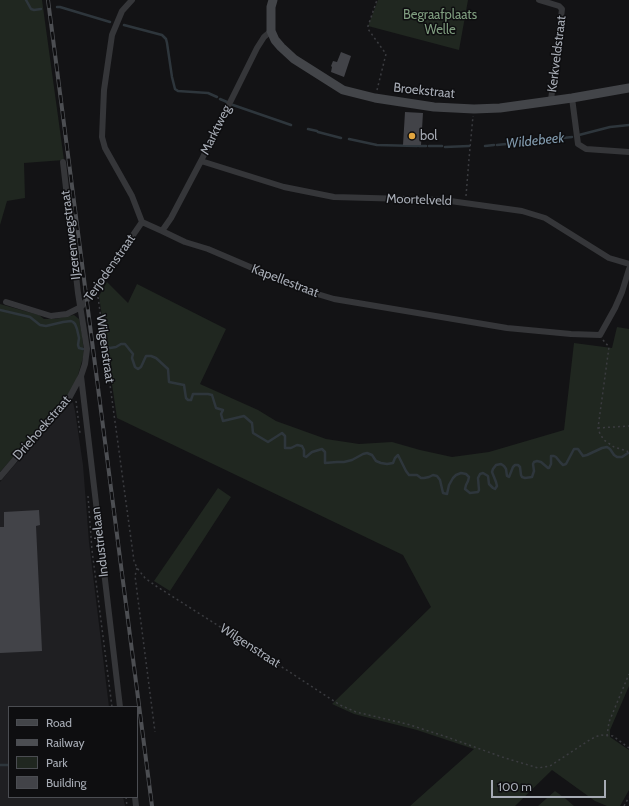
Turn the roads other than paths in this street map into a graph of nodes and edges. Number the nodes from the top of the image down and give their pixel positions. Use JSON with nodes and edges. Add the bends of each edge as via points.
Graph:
{"nodes":[{"id":1,"x":132,"y":0,"type":"edge"},
{"id":2,"x":273,"y":0,"type":"edge"},
{"id":3,"x":539,"y":0,"type":"edge"},
{"id":4,"x":271,"y":31,"type":"junction"},
{"id":5,"x":629,"y":88,"type":"edge"},
{"id":6,"x":572,"y":98,"type":"junction"},
{"id":7,"x":551,"y":100,"type":"junction"},
{"id":8,"x":629,"y":152,"type":"edge"},
{"id":9,"x":201,"y":161,"type":"junction"},
{"id":10,"x":63,"y":162,"type":"dead end"},
{"id":11,"x":142,"y":222,"type":"junction"},
{"id":12,"x":162,"y":231,"type":"junction"},
{"id":13,"x":629,"y":264,"type":"edge"},
{"id":14,"x":629,"y":269,"type":"edge"},
{"id":15,"x":6,"y":302,"type":"dead end"},
{"id":16,"x":81,"y":307,"type":"junction"},
{"id":17,"x":81,"y":376,"type":"junction"},
{"id":18,"x":0,"y":477,"type":"edge"},
{"id":19,"x":120,"y":706,"type":"edge"}],
"edges":[{"from":1,"to":11,"type":"street","via":[[122,11],[112,35],[104,90],[102,137],[105,148],[132,196]]},
{"from":2,"to":4,"type":"street"},
{"from":3,"to":7,"type":"street","name":"Kerkveldstraat","via":[[562,9]]},
{"from":4,"to":7,"type":"street","name":"Broekstraat","via":[[275,40],[294,59],[343,90],[375,98],[434,107],[474,109],[500,108]]},
{"from":4,"to":9,"type":"street","name":"Marktweg","via":[[257,48]]},
{"from":5,"to":6,"type":"street","name":"Broekstraat"},
{"from":6,"to":7,"type":"street","name":"Broekstraat"},
{"from":6,"to":8,"type":"street","via":[[578,144],[586,149]]},
{"from":9,"to":12,"type":"street","name":"Marktweg"},
{"from":9,"to":13,"type":"street","name":"Moortelveld","via":[[284,187],[334,197],[443,200],[522,210],[545,218],[609,258]]},
{"from":10,"to":16,"type":"street","name":"IJzerenwegstraat"},
{"from":11,"to":12,"type":"street","name":"Kapellestraat"},
{"from":11,"to":16,"type":"street","name":"Terjodenstraat"},
{"from":12,"to":14,"type":"street","name":"Kapellestraat","via":[[304,290],[334,299],[508,328],[571,334],[600,335],[615,308]]},
{"from":15,"to":16,"type":"street","name":"Terjodenstraat","via":[[51,316],[67,314]]},
{"from":16,"to":17,"type":"street","name":"Driehoekstraat","via":[[87,357]]},
{"from":17,"to":18,"type":"street","name":"Driehoekstraat","via":[[67,402]]},
{"from":17,"to":19,"type":"street","name":"Industrielaan"}]}
